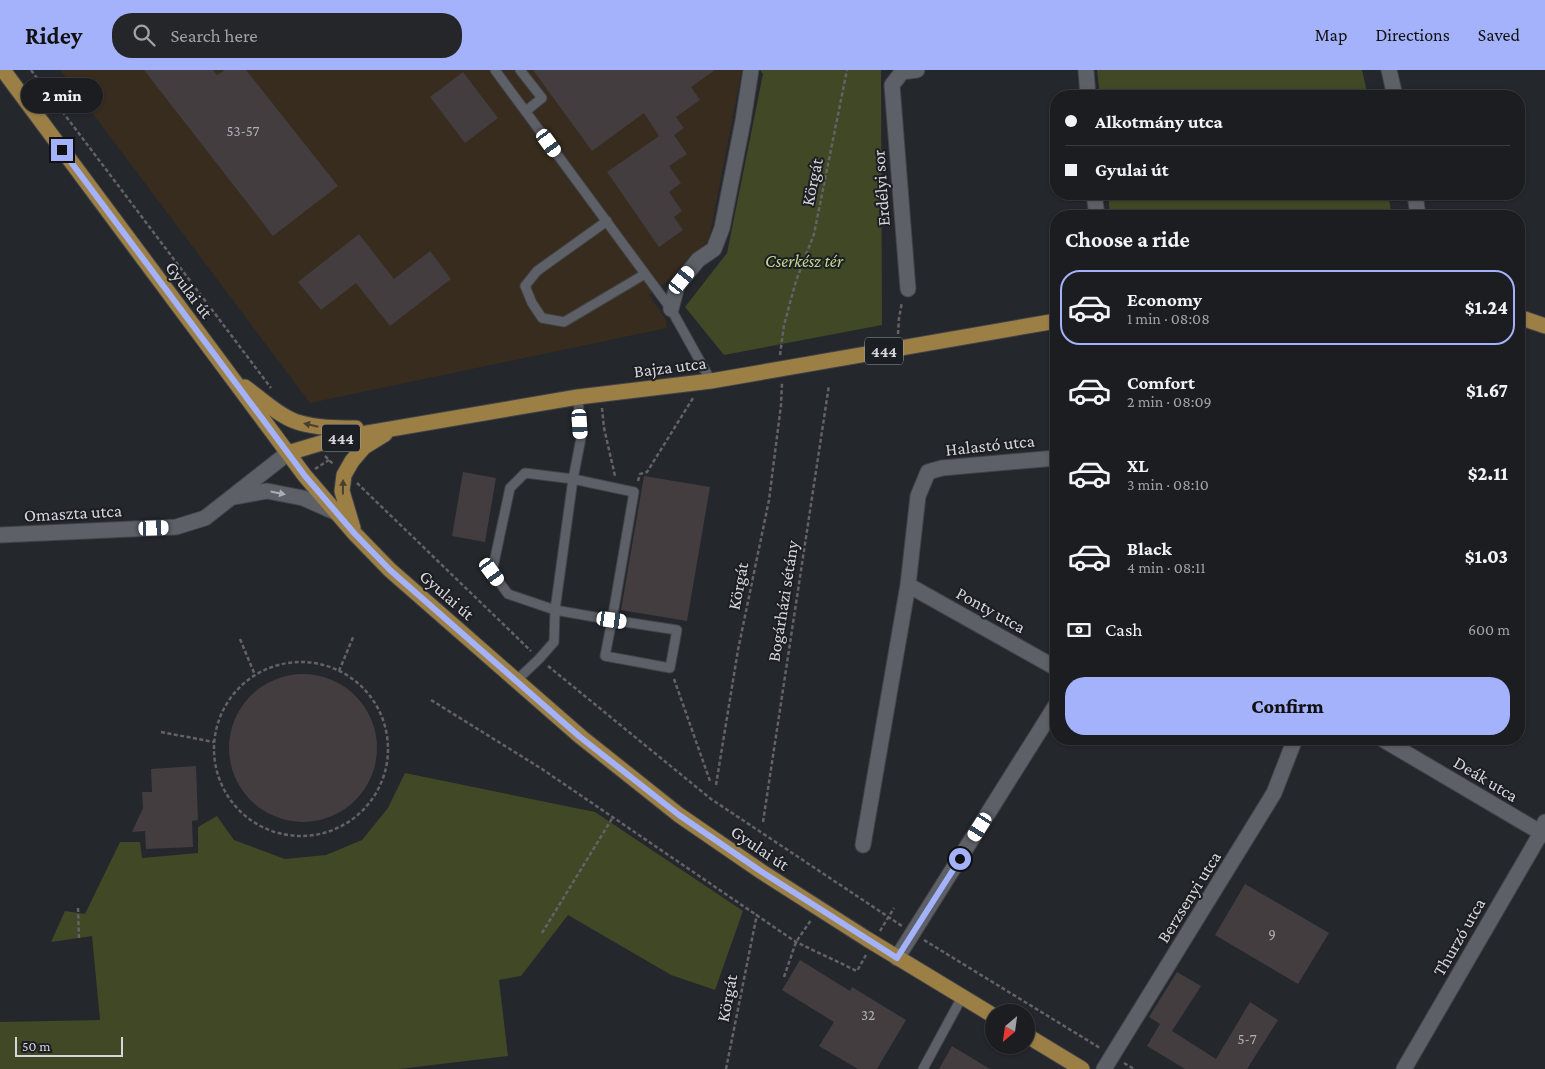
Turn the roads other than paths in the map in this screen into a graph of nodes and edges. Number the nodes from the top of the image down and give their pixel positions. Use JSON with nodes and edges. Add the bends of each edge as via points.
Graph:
{"nodes":[{"id":1,"x":3,"y":70,"type":"edge"},
{"id":2,"x":495,"y":70,"type":"edge"},
{"id":3,"x":520,"y":70,"type":"edge"},
{"id":4,"x":751,"y":70,"type":"edge"},
{"id":5,"x":917,"y":70,"type":"edge"},
{"id":6,"x":1086,"y":70,"type":"edge"},
{"id":7,"x":1390,"y":70,"type":"edge"},
{"id":8,"x":902,"y":71,"type":"edge"},
{"id":9,"x":1088,"y":90,"type":"edge"},
{"id":10,"x":1394,"y":90,"type":"edge"},
{"id":11,"x":526,"y":111,"type":"junction"},
{"id":12,"x":607,"y":221,"type":"junction"},
{"id":13,"x":646,"y":274,"type":"junction"},
{"id":14,"x":908,"y":289,"type":"road end"},
{"id":15,"x":671,"y":309,"type":"junction"},
{"id":16,"x":1525,"y":319,"type":"edge"},
{"id":17,"x":1050,"y":322,"type":"edge"},
{"id":18,"x":1545,"y":326,"type":"edge"},
{"id":19,"x":227,"y":372,"type":"junction"},
{"id":20,"x":707,"y":381,"type":"junction"},
{"id":21,"x":578,"y":397,"type":"junction"},
{"id":22,"x":394,"y":428,"type":"junction"},
{"id":23,"x":288,"y":453,"type":"junction"},
{"id":24,"x":1050,"y":459,"type":"edge"},
{"id":25,"x":573,"y":479,"type":"junction"},
{"id":26,"x":230,"y":498,"type":"junction"},
{"id":27,"x":337,"y":513,"type":"junction"},
{"id":28,"x":355,"y":534,"type":"junction"},
{"id":29,"x":0,"y":535,"type":"edge"},
{"id":30,"x":908,"y":585,"type":"junction"},
{"id":31,"x":555,"y":610,"type":"junction"},
{"id":32,"x":612,"y":620,"type":"junction"},
{"id":33,"x":1050,"y":665,"type":"edge"},
{"id":34,"x":517,"y":680,"type":"junction"},
{"id":35,"x":1050,"y":715,"type":"edge"},
{"id":36,"x":1293,"y":745,"type":"edge"},
{"id":37,"x":1393,"y":745,"type":"edge"},
{"id":38,"x":1544,"y":830,"type":"edge"},
{"id":39,"x":863,"y":845,"type":"dead end"},
{"id":40,"x":897,"y":958,"type":"junction"},
{"id":41,"x":962,"y":996,"type":"junction"},
{"id":42,"x":985,"y":1010,"type":"edge"},
{"id":43,"x":1035,"y":1040,"type":"edge"},
{"id":44,"x":923,"y":1069,"type":"edge"},
{"id":45,"x":1082,"y":1069,"type":"edge"},
{"id":46,"x":1104,"y":1069,"type":"edge"},
{"id":47,"x":1404,"y":1069,"type":"edge"}],
"edges":[{"from":1,"to":19,"type":"main road","name":"Gyulai út"},
{"from":2,"to":11,"type":"lane"},
{"from":3,"to":11,"type":"lane","via":[[542,98]]},
{"from":4,"to":15,"type":"street","via":[[722,228],[714,249],[698,260],[677,286]]},
{"from":5,"to":8,"type":"street"},
{"from":6,"to":9,"type":"street"},
{"from":7,"to":10,"type":"street"},
{"from":8,"to":14,"type":"street","name":"Erdélyi sor","via":[[892,85]]},
{"from":11,"to":12,"type":"lane"},
{"from":12,"to":13,"type":"lane"},
{"from":12,"to":13,"type":"lane","via":[[537,271],[525,286],[542,318],[564,322]]},
{"from":13,"to":15,"type":"lane"},
{"from":15,"to":20,"type":"lane"},
{"from":16,"to":18,"type":"main road"},
{"from":17,"to":20,"type":"main road","name":"Bajza utca","number":"444"},
{"from":22,"to":19,"type":"main road","one_way":true,"via":[[326,428],[295,421],[269,406]]},
{"from":19,"to":23,"type":"main road","name":"Gyulai út"},
{"from":20,"to":21,"type":"main road","name":"Bajza utca","number":"444"},
{"from":21,"to":22,"type":"main road","name":"Bajza utca","number":"444"},
{"from":21,"to":25,"type":"lane","via":[[581,438]]},
{"from":22,"to":23,"type":"main road","name":"Bajza utca","number":"444","via":[[338,438]]},
{"from":28,"to":22,"type":"main road","one_way":true,"via":[[342,491],[344,475],[364,447]]},
{"from":23,"to":26,"type":"street","name":"Omaszta utca"},
{"from":23,"to":27,"type":"main road","name":"Gyulai út"},
{"from":24,"to":30,"type":"street","name":"Halastó utca","via":[[928,472],[918,496]]},
{"from":25,"to":31,"type":"lane"},
{"from":25,"to":31,"type":"lane","via":[[525,474],[510,488],[492,572],[508,594]]},
{"from":25,"to":32,"type":"lane","via":[[634,492]]},
{"from":26,"to":27,"type":"street","name":"Omaszta utca","one_way":true,"via":[[267,491],[303,498]]},
{"from":26,"to":29,"type":"street","name":"Omaszta utca","via":[[205,518],[176,527]]},
{"from":27,"to":28,"type":"main road","name":"Gyulai út"},
{"from":28,"to":34,"type":"main road","name":"Gyulai út","via":[[390,570]]},
{"from":30,"to":33,"type":"street","name":"Ponty utca"},
{"from":30,"to":39,"type":"street"},
{"from":31,"to":32,"type":"lane"},
{"from":31,"to":34,"type":"lane","via":[[554,642]]},
{"from":32,"to":32,"type":"lane","via":[[605,656],[670,668],[677,630]]},
{"from":34,"to":40,"type":"main road","name":"Gyulai út","via":[[580,737],[679,815]]},
{"from":35,"to":40,"type":"street"},
{"from":36,"to":46,"type":"street","name":"Berzsenyi utca","via":[[1274,793]]},
{"from":37,"to":38,"type":"street","name":"Deák utca"},
{"from":38,"to":47,"type":"street","name":"Thurzó utca"},
{"from":40,"to":41,"type":"main road","name":"Gyulai út"},
{"from":41,"to":42,"type":"main road","name":"Gyulai út"},
{"from":41,"to":44,"type":"lane"},
{"from":43,"to":45,"type":"main road"}]}
